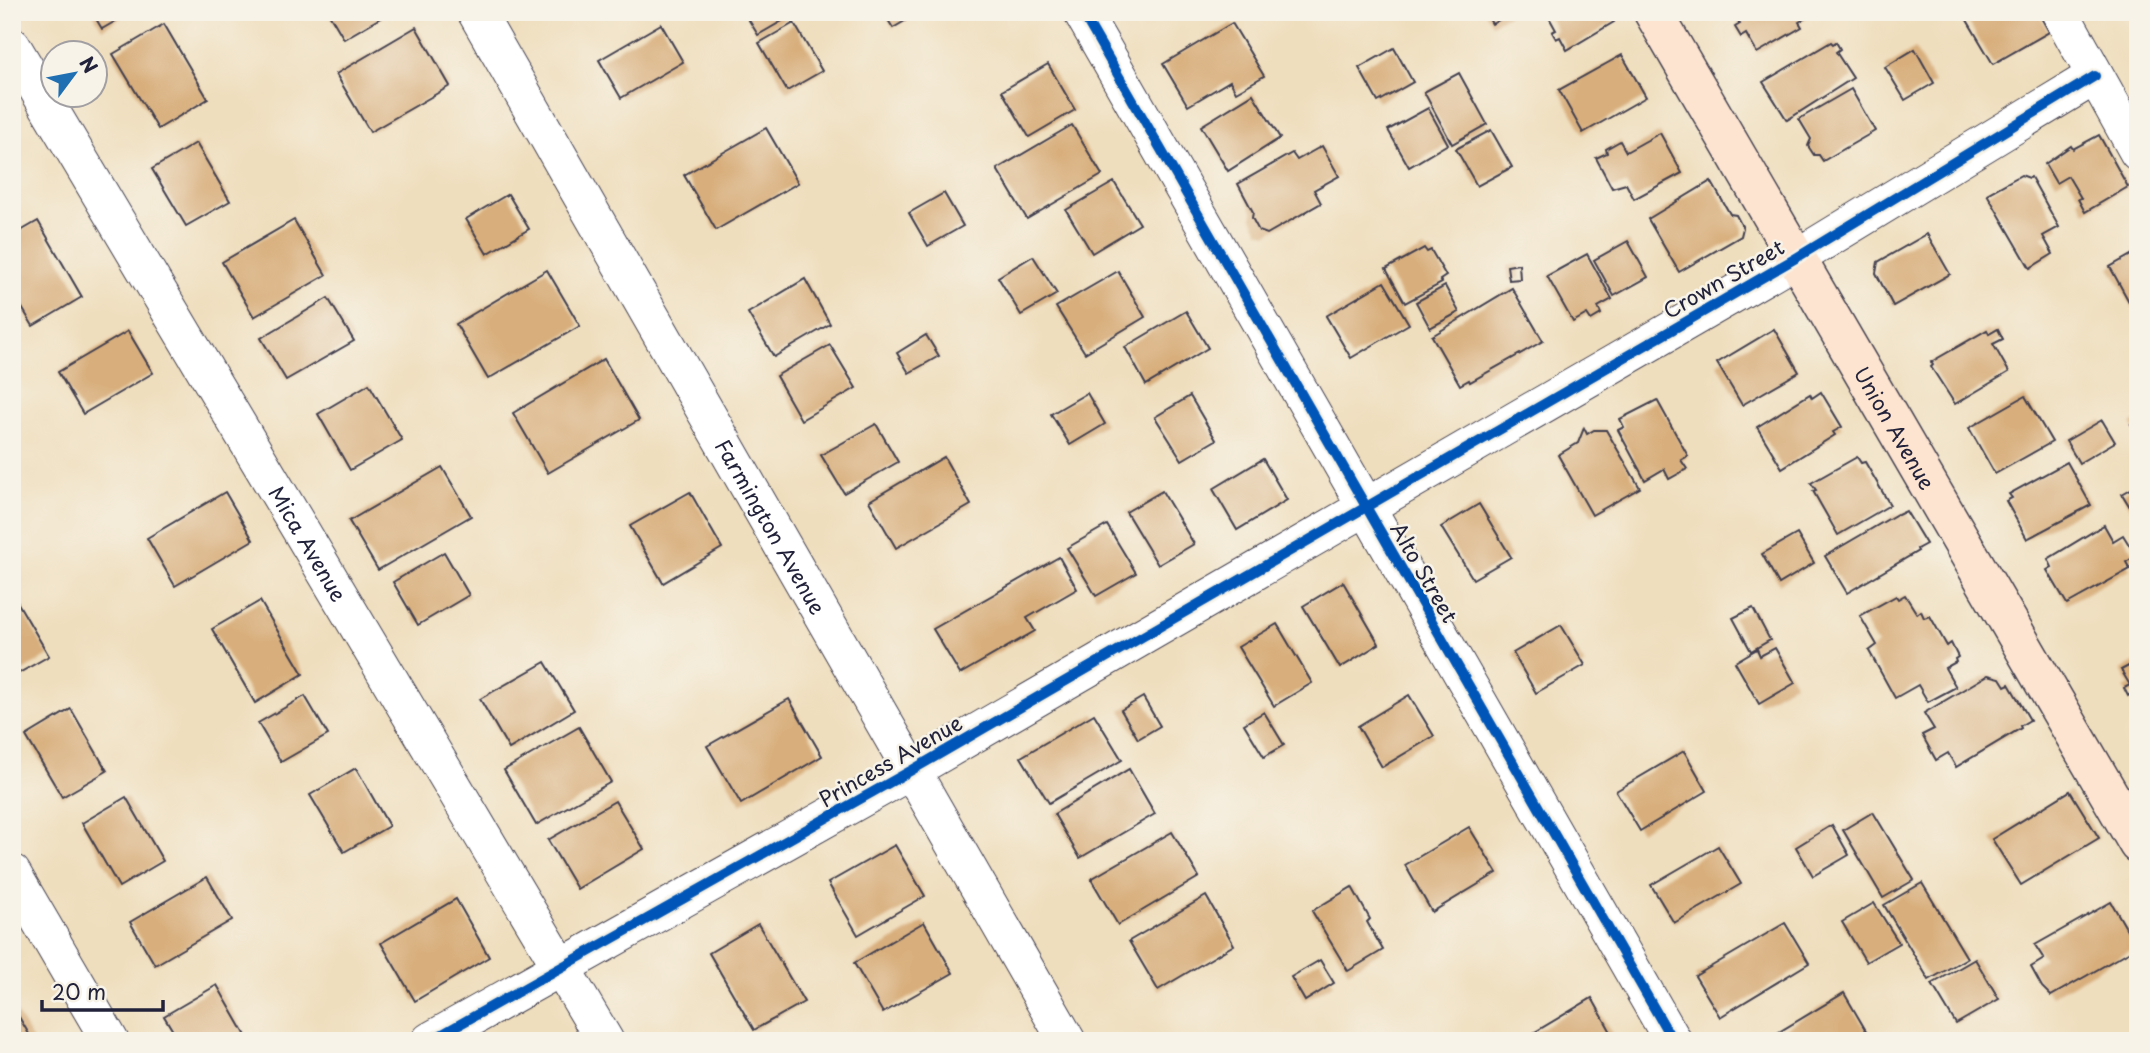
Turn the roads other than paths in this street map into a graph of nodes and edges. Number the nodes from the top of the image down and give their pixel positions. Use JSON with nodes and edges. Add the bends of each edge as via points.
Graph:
{"nodes":[{"id":1,"x":476,"y":12,"type":"edge"},
{"id":2,"x":1082,"y":12,"type":"edge"},
{"id":3,"x":1653,"y":12,"type":"edge"},
{"id":4,"x":2060,"y":12,"type":"edge"},
{"id":5,"x":12,"y":46,"type":"edge"},
{"id":6,"x":2095,"y":76,"type":"junction"},
{"id":7,"x":2138,"y":152,"type":"edge"},
{"id":8,"x":1796,"y":258,"type":"junction"},
{"id":9,"x":1366,"y":507,"type":"junction"},
{"id":10,"x":912,"y":770,"type":"junction"},
{"id":11,"x":2138,"y":844,"type":"edge"},
{"id":12,"x":12,"y":873,"type":"edge"},
{"id":13,"x":561,"y":967,"type":"junction"},
{"id":14,"x":110,"y":1041,"type":"edge"},
{"id":15,"x":430,"y":1041,"type":"edge"},
{"id":16,"x":604,"y":1041,"type":"edge"},
{"id":17,"x":1067,"y":1041,"type":"edge"},
{"id":18,"x":1673,"y":1041,"type":"edge"}],
"edges":[{"from":1,"to":10,"type":"street","name":"Farmington Avenue"},
{"from":2,"to":9,"type":"street","name":"Alto Street"},
{"from":3,"to":8,"type":"main road","name":"Union Avenue"},
{"from":4,"to":6,"type":"street"},
{"from":5,"to":13,"type":"street","name":"Mica Avenue"},
{"from":6,"to":7,"type":"street"},
{"from":6,"to":8,"type":"street","name":"Crown Street"},
{"from":8,"to":9,"type":"street","name":"Crown Street"},
{"from":8,"to":11,"type":"main road","name":"Union Avenue"},
{"from":9,"to":10,"type":"street","name":"Princess Avenue"},
{"from":9,"to":18,"type":"street","name":"Alto Street"},
{"from":10,"to":13,"type":"street","name":"Princess Avenue"},
{"from":10,"to":17,"type":"street","name":"Farmington Avenue"},
{"from":12,"to":14,"type":"street"},
{"from":13,"to":15,"type":"street","name":"Princess Avenue"},
{"from":13,"to":16,"type":"street","name":"Mica Avenue"}]}
